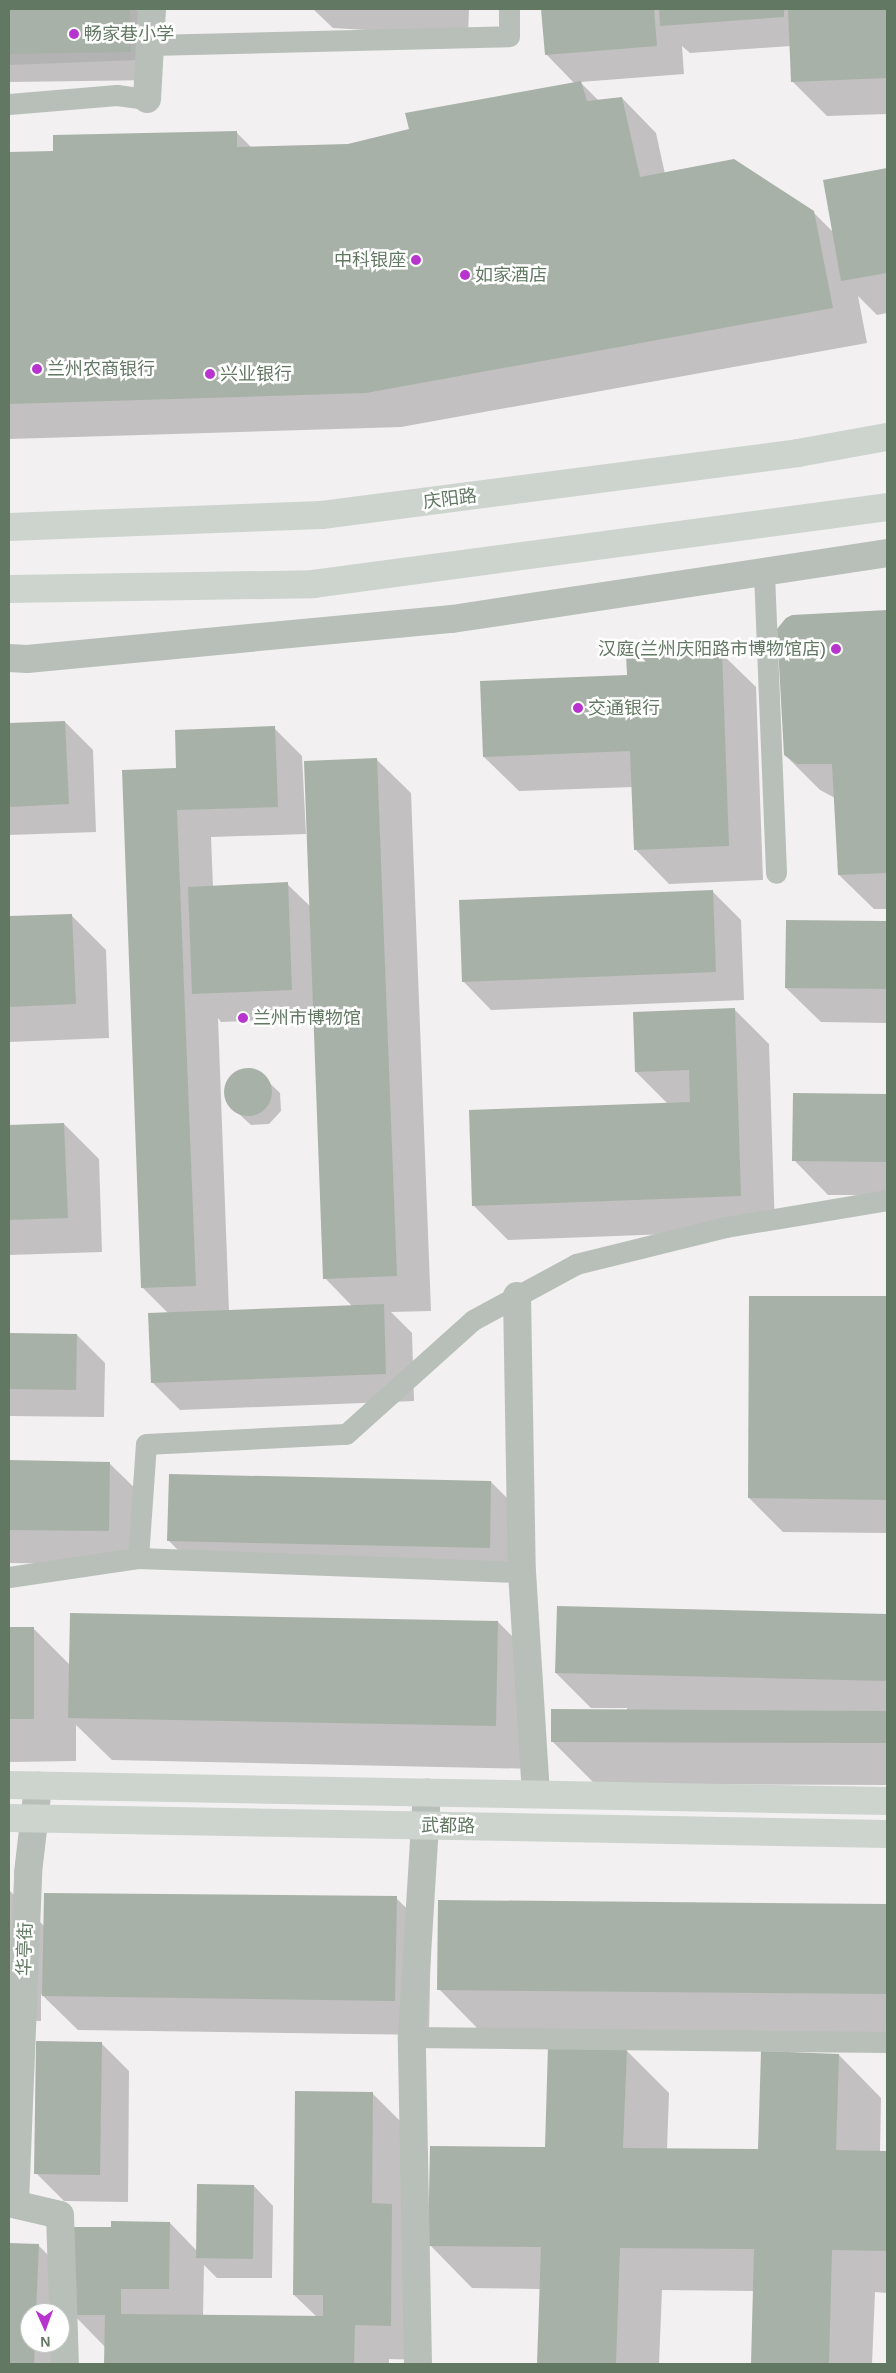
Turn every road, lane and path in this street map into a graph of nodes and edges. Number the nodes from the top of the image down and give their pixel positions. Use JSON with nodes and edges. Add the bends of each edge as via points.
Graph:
{"nodes":[{"id":1,"x":152,"y":9,"type":"edge"},
{"id":2,"x":509,"y":9,"type":"edge"},
{"id":3,"x":150,"y":45,"type":"junction"},
{"id":4,"x":147,"y":99,"type":"joint"},
{"id":5,"x":9,"y":104,"type":"edge"},
{"id":6,"x":887,"y":437,"type":"edge"},
{"id":7,"x":887,"y":507,"type":"edge"},
{"id":8,"x":9,"y":527,"type":"edge"},
{"id":9,"x":887,"y":553,"type":"edge"},
{"id":10,"x":764,"y":573,"type":"junction"},
{"id":11,"x":9,"y":589,"type":"edge"},
{"id":12,"x":9,"y":658,"type":"edge"},
{"id":13,"x":776,"y":873,"type":"dead end"},
{"id":14,"x":887,"y":1200,"type":"edge"},
{"id":15,"x":517,"y":1296,"type":"junction"},
{"id":16,"x":138,"y":1558,"type":"junction"},
{"id":17,"x":522,"y":1572,"type":"junction"},
{"id":18,"x":9,"y":1577,"type":"edge"},
{"id":19,"x":9,"y":1785,"type":"edge"},
{"id":20,"x":38,"y":1786,"type":"junction"},
{"id":21,"x":427,"y":1792,"type":"junction"},
{"id":22,"x":536,"y":1794,"type":"junction"},
{"id":23,"x":887,"y":1801,"type":"edge"},
{"id":24,"x":21,"y":1818,"type":"edge"},
{"id":25,"x":427,"y":1826,"type":"junction"},
{"id":26,"x":887,"y":1834,"type":"edge"},
{"id":27,"x":412,"y":2038,"type":"junction"},
{"id":28,"x":887,"y":2042,"type":"edge"},
{"id":29,"x":12,"y":2203,"type":"edge"},
{"id":30,"x":66,"y":2364,"type":"edge"},
{"id":31,"x":418,"y":2364,"type":"edge"}],
"edges":[{"from":1,"to":3,"type":"street"},
{"from":2,"to":3,"type":"lane","via":[[509,36]]},
{"from":3,"to":4,"type":"street"},
{"from":4,"to":5,"type":"lane","via":[[116,95]]},
{"from":6,"to":8,"type":"main road","name":"庆阳路","via":[[798,453],[322,516]]},
{"from":7,"to":11,"type":"main road","via":[[313,584]]},
{"from":9,"to":10,"type":"street"},
{"from":10,"to":12,"type":"street","via":[[452,619]]},
{"from":10,"to":13,"type":"lane"},
{"from":14,"to":15,"type":"lane","via":[[726,1227],[576,1264]]},
{"from":15,"to":16,"type":"lane","via":[[473,1320],[346,1434],[146,1444]]},
{"from":15,"to":17,"type":"street"},
{"from":16,"to":17,"type":"lane"},
{"from":16,"to":18,"type":"lane"},
{"from":17,"to":22,"type":"street"},
{"from":19,"to":20,"type":"main road","name":"武都路"},
{"from":20,"to":21,"type":"main road","name":"武都路"},
{"from":20,"to":24,"type":"street","name":"华亭街"},
{"from":21,"to":22,"type":"main road","name":"武都路"},
{"from":21,"to":25,"type":"street"},
{"from":22,"to":23,"type":"main road","name":"武都路"},
{"from":24,"to":25,"type":"main road","name":"武都路"},
{"from":24,"to":29,"type":"street","name":"华亭街","via":[[28,1873]]},
{"from":25,"to":26,"type":"main road","name":"武都路"},
{"from":25,"to":27,"type":"street"},
{"from":27,"to":28,"type":"lane"},
{"from":27,"to":31,"type":"street"},
{"from":29,"to":30,"type":"street","name":"华亭街","via":[[60,2215]]}]}
